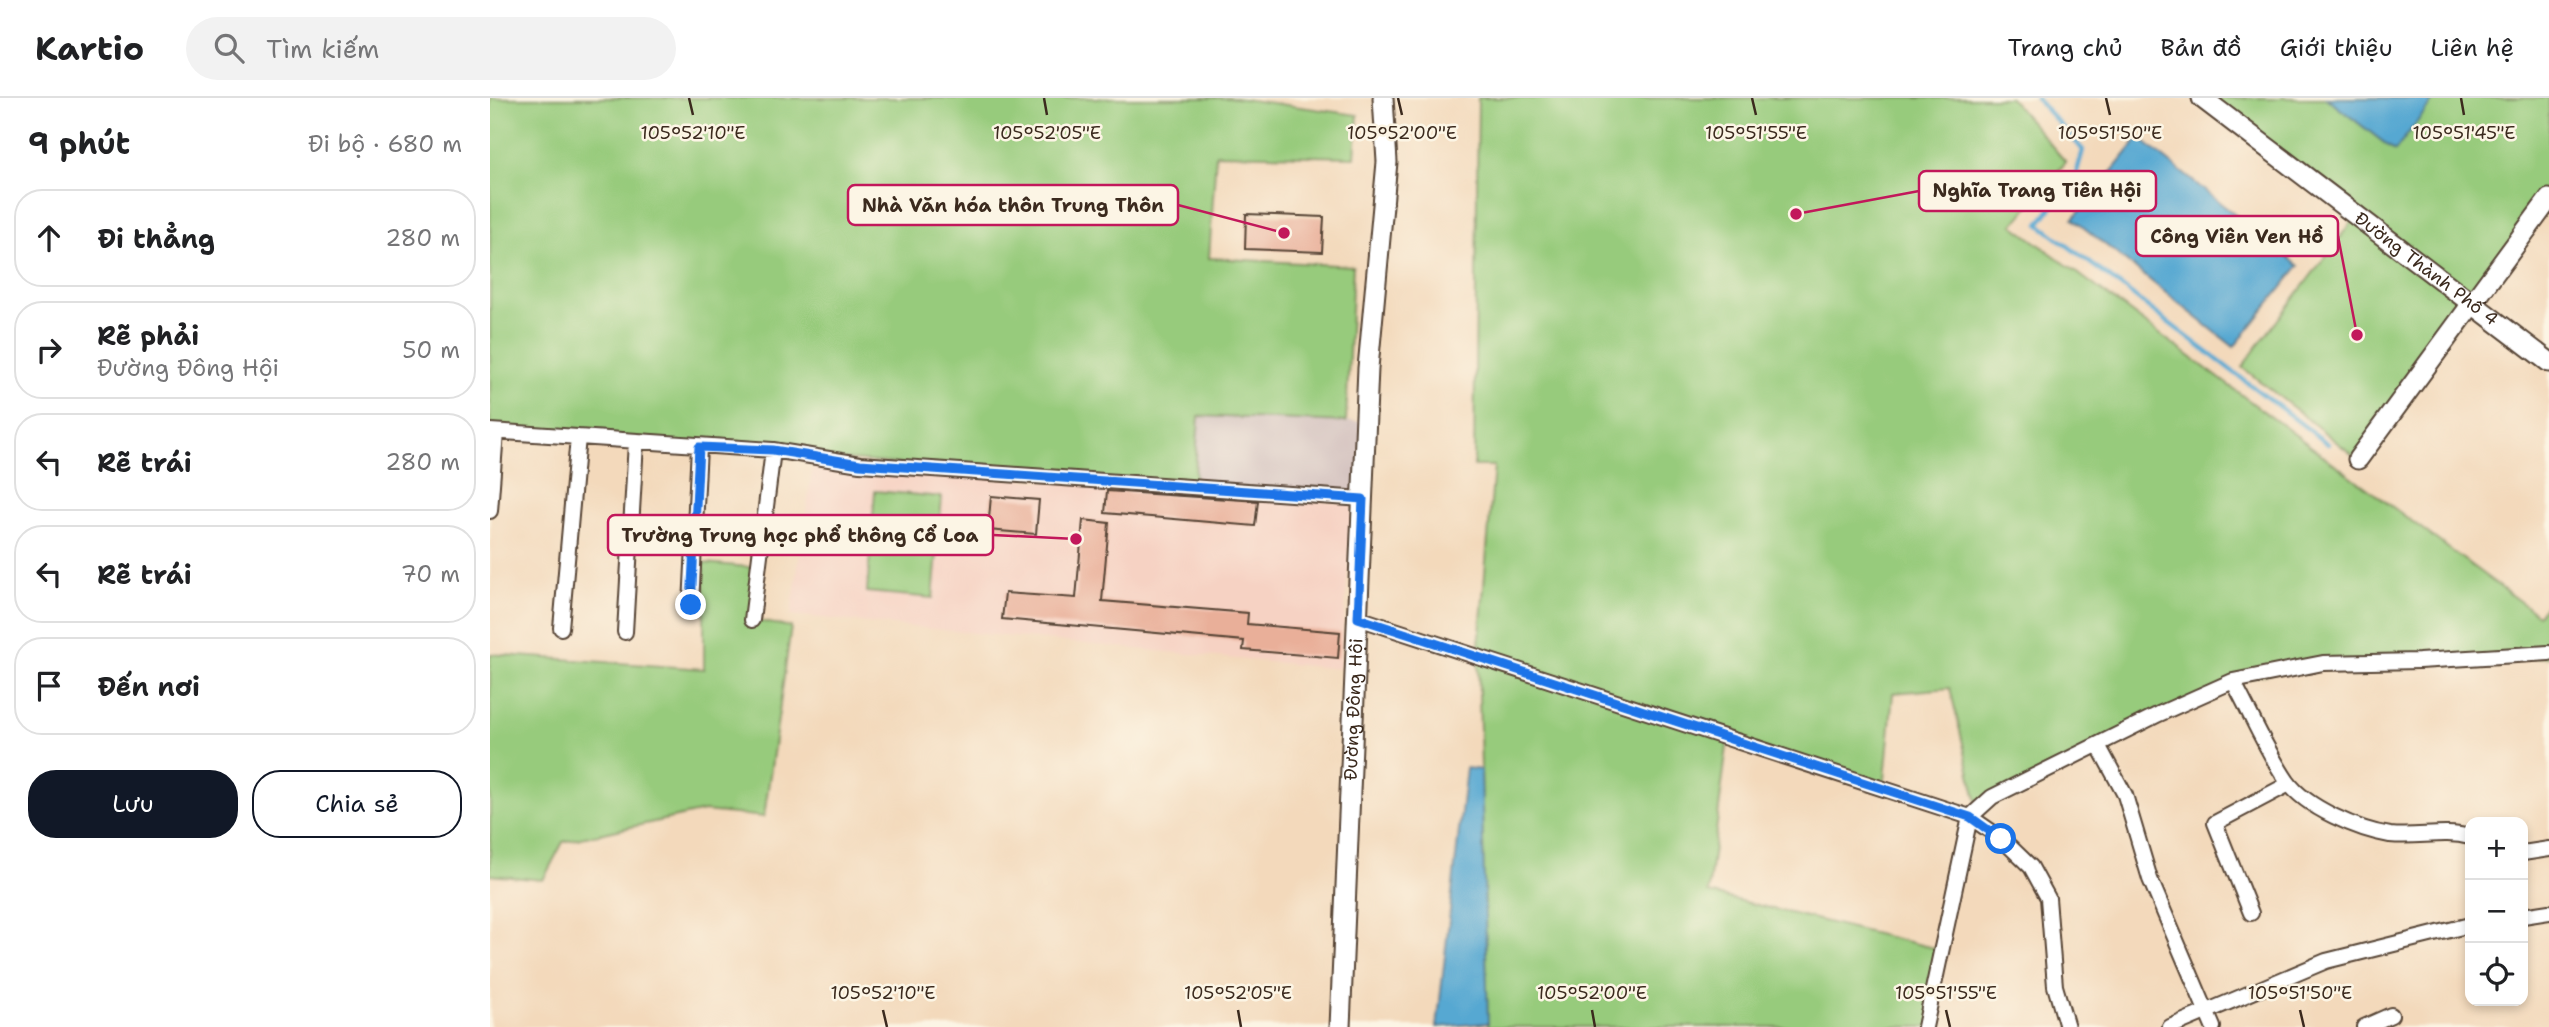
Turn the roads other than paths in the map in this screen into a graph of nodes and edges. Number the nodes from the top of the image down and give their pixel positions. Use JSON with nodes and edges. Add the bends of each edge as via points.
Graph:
{"nodes":[{"id":1,"x":1384,"y":98,"type":"edge"},
{"id":2,"x":2202,"y":98,"type":"edge"},
{"id":3,"x":2549,"y":200,"type":"edge"},
{"id":4,"x":2470,"y":304,"type":"junction"},
{"id":5,"x":2549,"y":362,"type":"edge"},
{"id":6,"x":493,"y":432,"type":"edge"},
{"id":7,"x":578,"y":437,"type":"junction"},
{"id":8,"x":636,"y":442,"type":"junction"},
{"id":9,"x":699,"y":447,"type":"junction"},
{"id":10,"x":773,"y":450,"type":"junction"},
{"id":11,"x":2358,"y":459,"type":"dead end"},
{"id":12,"x":1363,"y":499,"type":"junction"},
{"id":13,"x":490,"y":511,"type":"edge"},
{"id":14,"x":691,"y":605,"type":"dead end"},
{"id":15,"x":1358,"y":618,"type":"junction"},
{"id":16,"x":752,"y":620,"type":"dead end"},
{"id":17,"x":561,"y":628,"type":"dead end"},
{"id":18,"x":625,"y":632,"type":"dead end"},
{"id":19,"x":2549,"y":653,"type":"edge"},
{"id":20,"x":2233,"y":681,"type":"junction"},
{"id":21,"x":2098,"y":745,"type":"junction"},
{"id":22,"x":2289,"y":783,"type":"junction"},
{"id":23,"x":1970,"y":817,"type":"junction"},
{"id":24,"x":2465,"y":836,"type":"edge"},
{"id":25,"x":2549,"y":849,"type":"edge"},
{"id":26,"x":2528,"y":852,"type":"edge"},
{"id":27,"x":2549,"y":912,"type":"edge"},
{"id":28,"x":2251,"y":913,"type":"dead end"},
{"id":29,"x":2528,"y":915,"type":"edge"},
{"id":30,"x":2465,"y":926,"type":"edge"},
{"id":31,"x":2205,"y":1011,"type":"junction"},
{"id":32,"x":2392,"y":1016,"type":"edge"},
{"id":33,"x":1340,"y":1027,"type":"edge"},
{"id":34,"x":1925,"y":1027,"type":"edge"},
{"id":35,"x":2067,"y":1027,"type":"edge"},
{"id":36,"x":2170,"y":1027,"type":"edge"},
{"id":37,"x":2213,"y":1027,"type":"edge"},
{"id":38,"x":2364,"y":1027,"type":"edge"}],
"edges":[{"from":1,"to":12,"type":"street","name":"Đường Đông Hội","via":[[1387,162],[1368,368]]},
{"from":2,"to":4,"type":"street","name":"Đường Thành Phố 4"},
{"from":3,"to":4,"type":"street"},
{"from":4,"to":5,"type":"street","name":"Đường Thành Phố 4"},
{"from":4,"to":11,"type":"street"},
{"from":6,"to":7,"type":"street"},
{"from":6,"to":13,"type":"street"},
{"from":7,"to":8,"type":"street"},
{"from":7,"to":17,"type":"street"},
{"from":8,"to":9,"type":"street"},
{"from":8,"to":18,"type":"street"},
{"from":9,"to":10,"type":"street"},
{"from":9,"to":14,"type":"street"},
{"from":10,"to":12,"type":"street","via":[[860,464]]},
{"from":10,"to":16,"type":"street"},
{"from":12,"to":15,"type":"street","name":"Đường Đông Hội"},
{"from":15,"to":23,"type":"street"},
{"from":15,"to":33,"type":"street","name":"Đường Đông Hội"},
{"from":19,"to":20,"type":"street","via":[[2323,663]]},
{"from":20,"to":21,"type":"street"},
{"from":20,"to":22,"type":"street"},
{"from":21,"to":23,"type":"street","via":[[1992,797]]},
{"from":21,"to":31,"type":"street","via":[[2125,795],[2150,879]]},
{"from":22,"to":24,"type":"street","via":[[2329,815],[2370,832],[2413,838]]},
{"from":22,"to":28,"type":"street","via":[[2215,823]]},
{"from":23,"to":34,"type":"street"},
{"from":23,"to":35,"type":"street","via":[[2031,867],[2048,898],[2055,986]]},
{"from":25,"to":26,"type":"street"},
{"from":27,"to":29,"type":"street"},
{"from":30,"to":31,"type":"street","via":[[2326,961]]},
{"from":31,"to":36,"type":"street"},
{"from":31,"to":37,"type":"street"},
{"from":32,"to":38,"type":"street"}]}
